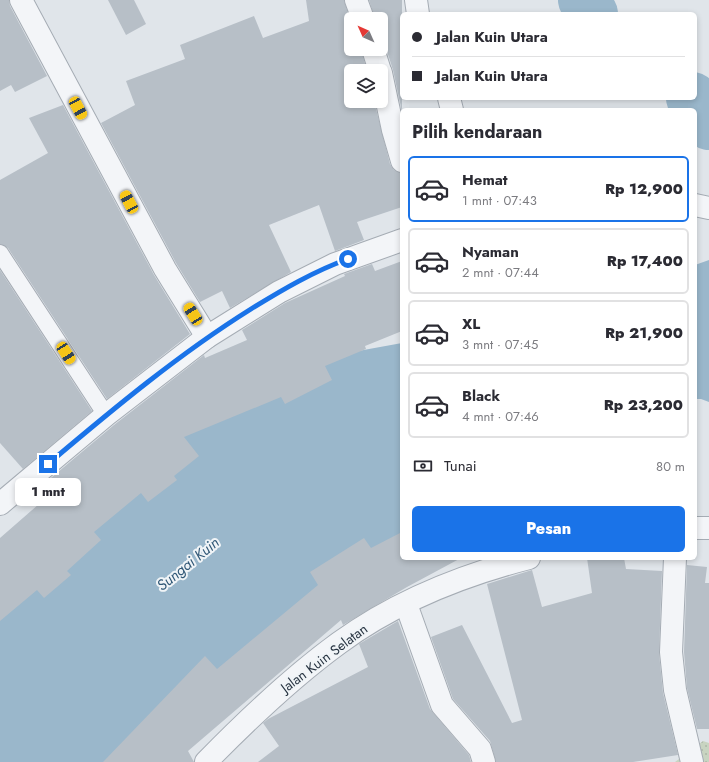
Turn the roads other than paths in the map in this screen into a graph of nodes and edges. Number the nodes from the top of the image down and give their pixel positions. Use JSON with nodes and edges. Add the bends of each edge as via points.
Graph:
{"nodes":[{"id":1,"x":21,"y":0,"type":"edge"},
{"id":2,"x":356,"y":0,"type":"edge"},
{"id":3,"x":416,"y":0,"type":"edge"},
{"id":4,"x":360,"y":12,"type":"edge"},
{"id":5,"x":418,"y":12,"type":"edge"},
{"id":6,"x":388,"y":106,"type":"edge"},
{"id":7,"x":400,"y":154,"type":"edge"},
{"id":8,"x":697,"y":205,"type":"edge"},
{"id":9,"x":709,"y":208,"type":"edge"},
{"id":10,"x":400,"y":241,"type":"edge"},
{"id":11,"x":0,"y":253,"type":"edge"},
{"id":12,"x":207,"y":337,"type":"junction"},
{"id":13,"x":106,"y":415,"type":"junction"},
{"id":14,"x":0,"y":504,"type":"edge"},
{"id":15,"x":697,"y":528,"type":"edge"},
{"id":16,"x":709,"y":528,"type":"edge"},
{"id":17,"x":521,"y":560,"type":"edge"},
{"id":18,"x":675,"y":560,"type":"edge"},
{"id":19,"x":406,"y":604,"type":"junction"},
{"id":20,"x":206,"y":762,"type":"edge"},
{"id":21,"x":484,"y":762,"type":"edge"},
{"id":22,"x":692,"y":762,"type":"edge"}],
"edges":[{"from":1,"to":12,"type":"street","via":[[165,269]]},
{"from":2,"to":4,"type":"street"},
{"from":3,"to":5,"type":"street"},
{"from":6,"to":7,"type":"street"},
{"from":8,"to":9,"type":"street"},
{"from":10,"to":12,"type":"street","via":[[335,264],[279,292]]},
{"from":11,"to":13,"type":"lane"},
{"from":12,"to":13,"type":"street"},
{"from":13,"to":14,"type":"street"},
{"from":15,"to":16,"type":"street"},
{"from":17,"to":19,"type":"street","name":"Jalan Kuin Selatan","via":[[496,566],[449,584]]},
{"from":18,"to":22,"type":"street","via":[[671,652],[675,690]]},
{"from":19,"to":20,"type":"street","name":"Jalan Kuin Selatan","via":[[340,642],[250,716]]},
{"from":19,"to":21,"type":"street","via":[[442,705],[480,749]]}]}
